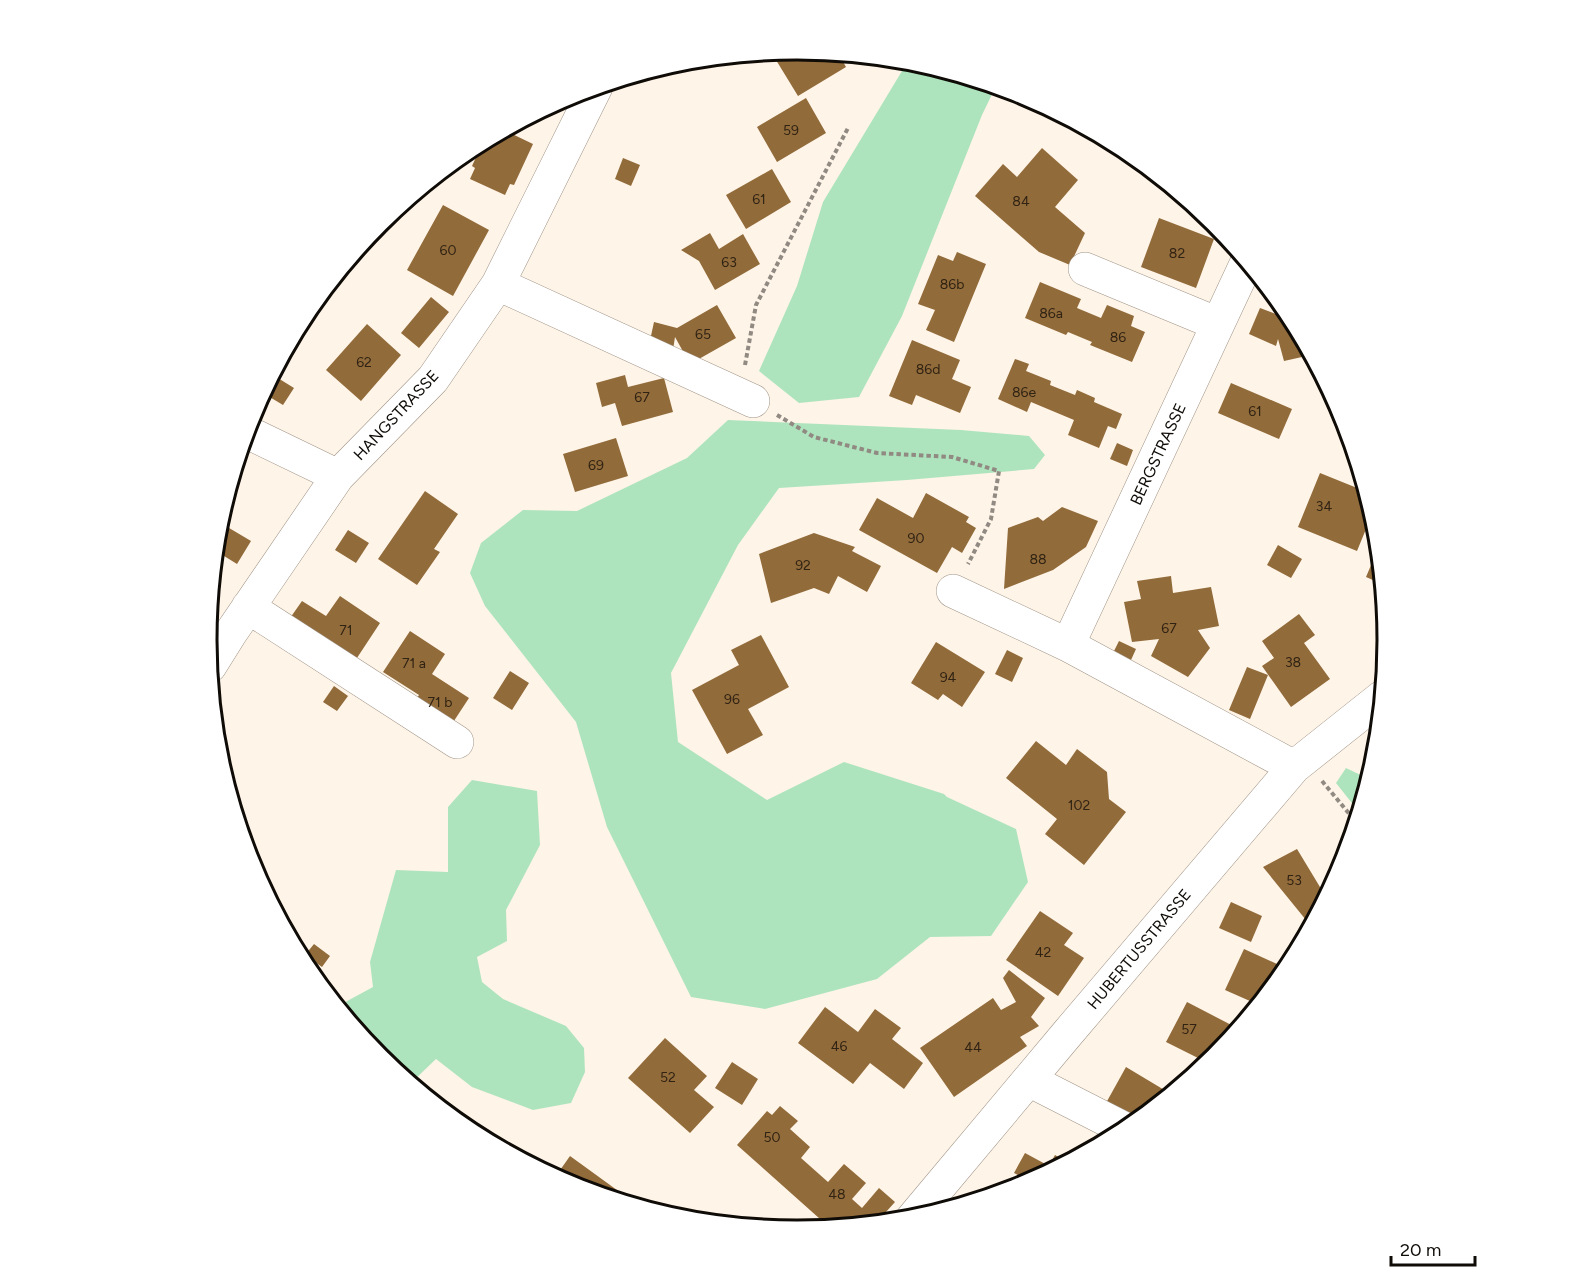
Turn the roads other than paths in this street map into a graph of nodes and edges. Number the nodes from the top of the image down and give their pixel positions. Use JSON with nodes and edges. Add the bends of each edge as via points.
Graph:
{"nodes":[{"id":1,"x":590,"y":99,"type":"edge"},
{"id":2,"x":1085,"y":269,"type":"dead end"},
{"id":3,"x":1244,"y":269,"type":"edge"},
{"id":4,"x":498,"y":284,"type":"junction"},
{"id":5,"x":1218,"y":324,"type":"junction"},
{"id":6,"x":746,"y":398,"type":"road end"},
{"id":7,"x":255,"y":436,"type":"edge"},
{"id":8,"x":338,"y":476,"type":"junction"},
{"id":9,"x":953,"y":591,"type":"road end"},
{"id":10,"x":248,"y":607,"type":"junction"},
{"id":11,"x":1068,"y":645,"type":"junction"},
{"id":12,"x":218,"y":654,"type":"edge"},
{"id":13,"x":1374,"y":703,"type":"edge"},
{"id":14,"x":458,"y":742,"type":"dead end"},
{"id":15,"x":1294,"y":767,"type":"junction"},
{"id":16,"x":1029,"y":1080,"type":"junction"},
{"id":17,"x":1116,"y":1124,"type":"edge"},
{"id":18,"x":923,"y":1206,"type":"edge"}],
"edges":[{"from":1,"to":4,"type":"street","name":"HANGSTRASSE"},
{"from":2,"to":5,"type":"street"},
{"from":3,"to":5,"type":"street","name":"BERGSTRASSE"},
{"from":4,"to":6,"type":"street"},
{"from":4,"to":8,"type":"street","name":"HANGSTRASSE","via":[[433,379]]},
{"from":5,"to":11,"type":"street","name":"BERGSTRASSE"},
{"from":7,"to":8,"type":"street"},
{"from":8,"to":10,"type":"street","name":"HANGSTRASSE"},
{"from":9,"to":11,"type":"street"},
{"from":10,"to":12,"type":"street","name":"HANGSTRASSE"},
{"from":10,"to":14,"type":"street"},
{"from":11,"to":15,"type":"street"},
{"from":13,"to":15,"type":"street","name":"HUBERTUSSTRASSE"},
{"from":15,"to":16,"type":"street","name":"HUBERTUSSTRASSE"},
{"from":16,"to":17,"type":"street"},
{"from":16,"to":18,"type":"street","name":"HUBERTUSSTRASSE"}]}
